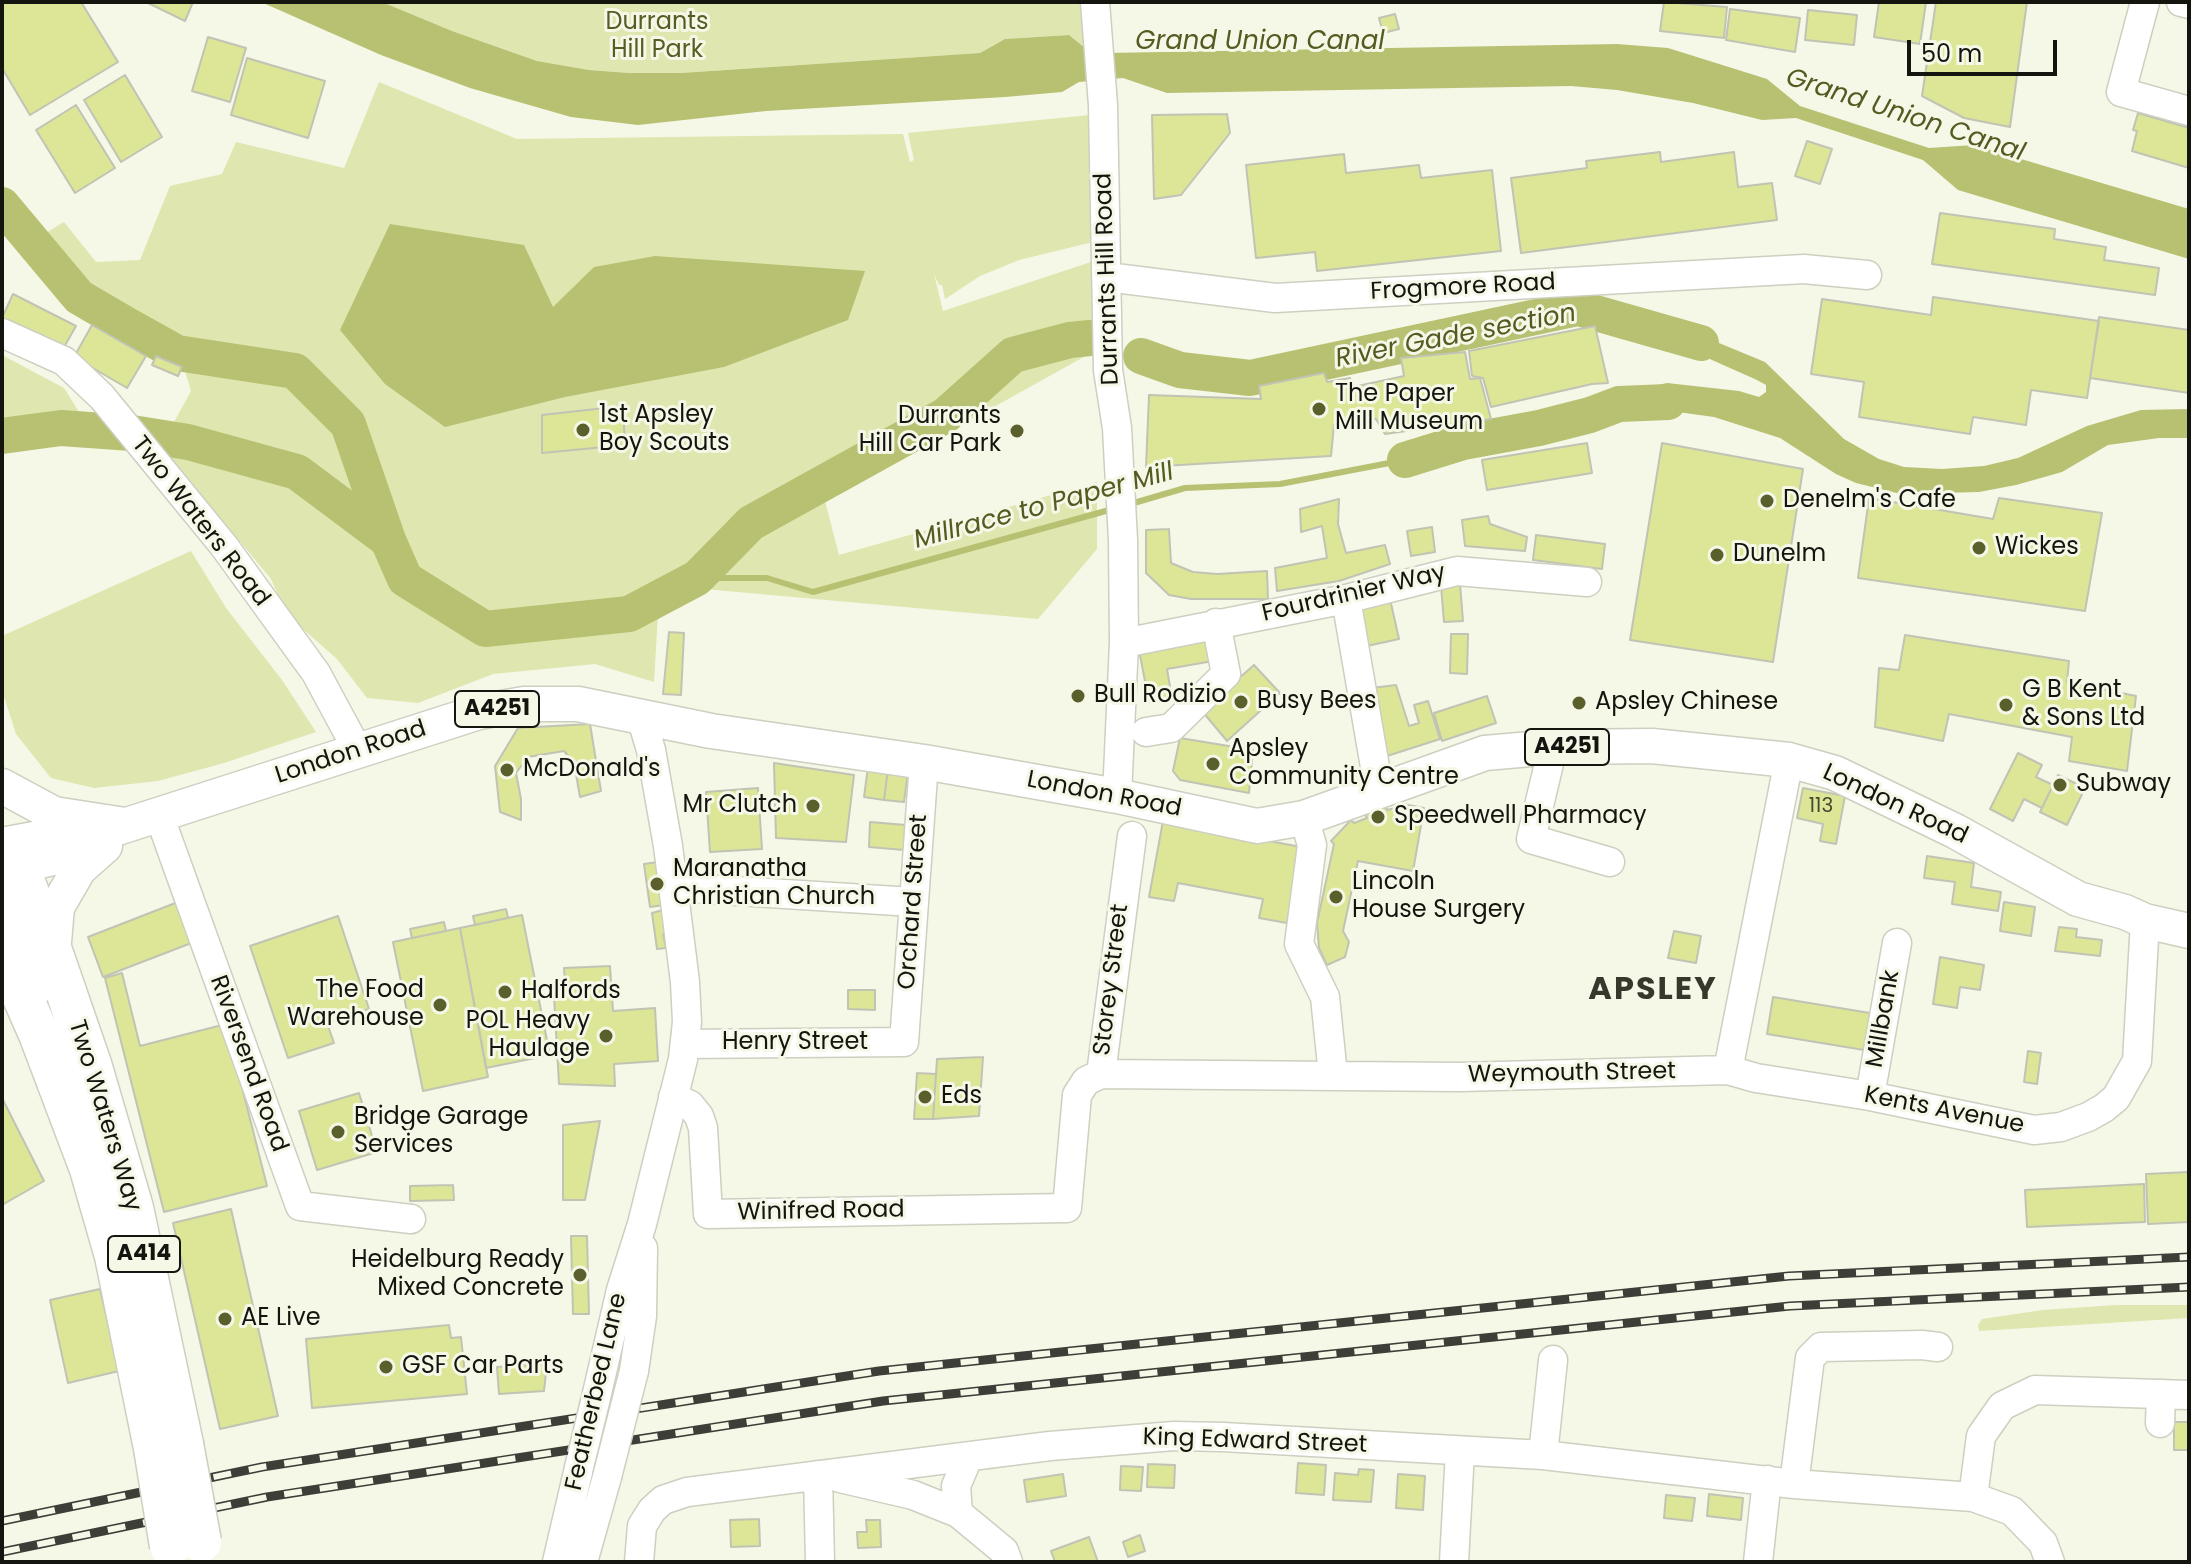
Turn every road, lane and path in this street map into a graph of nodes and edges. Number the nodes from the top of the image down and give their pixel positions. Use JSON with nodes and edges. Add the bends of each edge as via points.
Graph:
{"nodes":[{"id":1,"x":2145,"y":2,"type":"edge"},
{"id":2,"x":2181,"y":2,"type":"edge"},
{"id":3,"x":2189,"y":4,"type":"edge"},
{"id":4,"x":1096,"y":14,"type":"edge"},
{"id":5,"x":2189,"y":111,"type":"edge"},
{"id":6,"x":1867,"y":275,"type":"dead end"},
{"id":7,"x":1107,"y":277,"type":"junction"},
{"id":8,"x":2,"y":333,"type":"edge"},
{"id":9,"x":1587,"y":582,"type":"dead end"},
{"id":10,"x":1346,"y":599,"type":"junction"},
{"id":11,"x":1216,"y":623,"type":"junction"},
{"id":12,"x":1124,"y":643,"type":"junction"},
{"id":13,"x":641,"y":717,"type":"junction"},
{"id":14,"x":1146,"y":732,"type":"dead end"},
{"id":15,"x":1553,"y":747,"type":"junction"},
{"id":16,"x":358,"y":751,"type":"junction"},
{"id":17,"x":1789,"y":760,"type":"junction"},
{"id":18,"x":924,"y":762,"type":"junction"},
{"id":19,"x":2,"y":786,"type":"edge"},
{"id":20,"x":1379,"y":790,"type":"junction"},
{"id":21,"x":1117,"y":796,"type":"junction"},
{"id":22,"x":159,"y":815,"type":"junction"},
{"id":23,"x":1304,"y":818,"type":"junction"},
{"id":24,"x":116,"y":828,"type":"junction"},
{"id":25,"x":1132,"y":836,"type":"dead end"},
{"id":26,"x":9,"y":854,"type":"edge"},
{"id":27,"x":1610,"y":862,"type":"dead end"},
{"id":28,"x":673,"y":887,"type":"junction"},
{"id":29,"x":913,"y":902,"type":"junction"},
{"id":30,"x":2145,"y":921,"type":"junction"},
{"id":31,"x":2189,"y":931,"type":"edge"},
{"id":32,"x":1897,"y":943,"type":"dead end"},
{"id":33,"x":2,"y":950,"type":"edge"},
{"id":34,"x":53,"y":954,"type":"junction"},
{"id":35,"x":2,"y":977,"type":"edge"},
{"id":36,"x":41,"y":1040,"type":"junction"},
{"id":37,"x":904,"y":1042,"type":"joint"},
{"id":38,"x":685,"y":1044,"type":"junction"},
{"id":39,"x":1728,"y":1070,"type":"junction"},
{"id":40,"x":1101,"y":1074,"type":"junction"},
{"id":41,"x":1333,"y":1075,"type":"junction"},
{"id":42,"x":1870,"y":1096,"type":"junction"},
{"id":43,"x":673,"y":1097,"type":"junction"},
{"id":44,"x":1067,"y":1208,"type":"joint"},
{"id":45,"x":411,"y":1219,"type":"dead end"},
{"id":46,"x":642,"y":1224,"type":"junction"},
{"id":47,"x":1938,"y":1347,"type":"dead end"},
{"id":48,"x":1553,"y":1360,"type":"dead end"},
{"id":49,"x":2175,"y":1394,"type":"edge"},
{"id":50,"x":2160,"y":1423,"type":"dead end"},
{"id":51,"x":168,"y":1446,"type":"junction"},
{"id":52,"x":1460,"y":1451,"type":"junction"},
{"id":53,"x":1543,"y":1455,"type":"junction"},
{"id":54,"x":968,"y":1458,"type":"junction"},
{"id":55,"x":821,"y":1474,"type":"junction"},
{"id":56,"x":1781,"y":1482,"type":"junction"},
{"id":57,"x":1973,"y":1497,"type":"junction"},
{"id":58,"x":958,"y":1513,"type":"junction"},
{"id":59,"x":187,"y":1553,"type":"edge"},
{"id":60,"x":557,"y":1562,"type":"edge"},
{"id":61,"x":583,"y":1562,"type":"edge"},
{"id":62,"x":639,"y":1562,"type":"edge"},
{"id":63,"x":820,"y":1562,"type":"edge"},
{"id":64,"x":1008,"y":1562,"type":"edge"},
{"id":65,"x":1454,"y":1562,"type":"edge"},
{"id":66,"x":1758,"y":1562,"type":"edge"},
{"id":67,"x":2050,"y":1562,"type":"edge"}],
"edges":[{"from":1,"to":5,"type":"street","via":[[2121,92]]},
{"from":2,"to":3,"type":"street"},
{"from":4,"to":7,"type":"street","name":"Durrants Hill Road"},
{"from":6,"to":7,"type":"street","name":"Frogmore Road","via":[[1804,269],[1275,298]]},
{"from":7,"to":12,"type":"street","name":"Durrants Hill Road"},
{"from":8,"to":16,"type":"street","name":"Two Waters Road","via":[[64,361],[102,397],[224,546],[316,673]]},
{"from":9,"to":10,"type":"street","name":"Fourdrinier Way","via":[[1457,571]]},
{"from":10,"to":11,"type":"street","name":"Fourdrinier Way"},
{"from":10,"to":20,"type":"street"},
{"from":11,"to":12,"type":"street","name":"Fourdrinier Way"},
{"from":11,"to":14,"type":"street","via":[[1226,674],[1171,728]]},
{"from":12,"to":21,"type":"street","name":"Durrants Hill Road"},
{"from":13,"to":16,"type":"main road","name":"London Road","number":"A4251","via":[[578,704],[524,704],[479,712]]},
{"from":13,"to":18,"type":"main road","name":"London Road","number":"A4251"},
{"from":13,"to":28,"type":"street","name":"Featherbed Lane"},
{"from":15,"to":17,"type":"main road","name":"London Road","number":"A4251","via":[[1652,746]]},
{"from":15,"to":20,"type":"main road","name":"London Road","number":"A4251","via":[[1485,753]]},
{"from":15,"to":27,"type":"street","via":[[1531,839]]},
{"from":16,"to":22,"type":"main road","name":"London Road","number":"A4251"},
{"from":17,"to":30,"type":"main road","name":"London Road","number":"A4251","via":[[1835,773],[2078,899]]},
{"from":17,"to":39,"type":"street"},
{"from":18,"to":21,"type":"main road","name":"London Road","number":"A4251"},
{"from":18,"to":29,"type":"street","name":"Orchard Street"},
{"from":19,"to":24,"type":"main road","via":[[54,814]]},
{"from":20,"to":23,"type":"main road","name":"London Road","number":"A4251"},
{"from":21,"to":23,"type":"main road","name":"London Road","number":"A4251","via":[[1257,826]]},
{"from":22,"to":24,"type":"main road","name":"London Road","number":"A4251"},
{"from":22,"to":45,"type":"street","name":"Riversend Road","via":[[300,1206]]},
{"from":23,"to":41,"type":"street","via":[[1312,845],[1299,944],[1325,997]]},
{"from":24,"to":26,"type":"main road","name":"London Road","number":"A4251","via":[[74,853]]},
{"from":24,"to":34,"type":"main road","via":[[79,869],[57,907]]},
{"from":25,"to":40,"type":"street","name":"Storey Street"},
{"from":26,"to":34,"type":"highway","name":"Two Waters Way","number":"A414"},
{"from":26,"to":36,"type":"main road","via":[[16,919]]},
{"from":28,"to":29,"type":"street"},
{"from":28,"to":38,"type":"street","name":"Featherbed Lane","via":[[686,993]]},
{"from":29,"to":37,"type":"street","name":"Orchard Street"},
{"from":30,"to":31,"type":"main road","name":"London Road","number":"A4251"},
{"from":30,"to":42,"type":"street","name":"Kents Avenue","via":[[2137,1061],[2116,1098],[2104,1108],[2061,1127],[2034,1130]]},
{"from":32,"to":42,"type":"street","name":"Millbank"},
{"from":33,"to":36,"type":"highway","name":"Two Waters Way","number":"A414"},
{"from":34,"to":51,"type":"highway","name":"Two Waters Way","number":"A414","via":[[133,1208]]},
{"from":35,"to":36,"type":"main road"},
{"from":36,"to":51,"type":"highway","name":"Two Waters Way","number":"A414","via":[[90,1169]]},
{"from":37,"to":38,"type":"street","name":"Henry Street"},
{"from":38,"to":43,"type":"street","name":"Featherbed Lane"},
{"from":39,"to":41,"type":"street","name":"Weymouth Street"},
{"from":39,"to":42,"type":"street","name":"Kents Avenue"},
{"from":40,"to":41,"type":"street","name":"Weymouth Street"},
{"from":40,"to":44,"type":"street","name":"Storey Street","via":[[1086,1081],[1077,1095]]},
{"from":43,"to":44,"type":"street","name":"Winifred Road","via":[[690,1105],[703,1128],[708,1214]]},
{"from":43,"to":46,"type":"street","name":"Featherbed Lane"},
{"from":46,"to":60,"type":"street","name":"Featherbed Lane","bridge":true,"via":[[621,1290]]},
{"from":46,"to":61,"type":"street","name":"Featherbed Lane","bridge":true,"via":[[642,1316],[634,1371]]},
{"from":47,"to":56,"type":"street","via":[[1821,1347],[1810,1358]]},
{"from":48,"to":53,"type":"street"},
{"from":49,"to":50,"type":"street"},
{"from":49,"to":57,"type":"street","via":[[2035,1390],[2002,1406],[1981,1436]]},
{"from":51,"to":59,"type":"highway","name":"Two Waters Way","number":"A414","bridge":true},
{"from":52,"to":53,"type":"street","name":"King Edward Street"},
{"from":52,"to":54,"type":"street","name":"King Edward Street","via":[[1174,1436]]},
{"from":52,"to":65,"type":"street"},
{"from":53,"to":56,"type":"street","name":"King Edward Street"},
{"from":54,"to":55,"type":"street","name":"King Edward Street"},
{"from":54,"to":58,"type":"street","via":[[956,1486]]},
{"from":55,"to":58,"type":"street","via":[[913,1495]]},
{"from":55,"to":62,"type":"street","name":"King Edward Street","via":[[663,1500],[642,1526]]},
{"from":55,"to":63,"type":"street"},
{"from":56,"to":57,"type":"street","name":"King Edward Street"},
{"from":56,"to":66,"type":"street"},
{"from":57,"to":67,"type":"street","name":"King Edward Street","via":[[2012,1511],[2043,1543]]},
{"from":58,"to":64,"type":"street","via":[[1004,1551]]}]}
